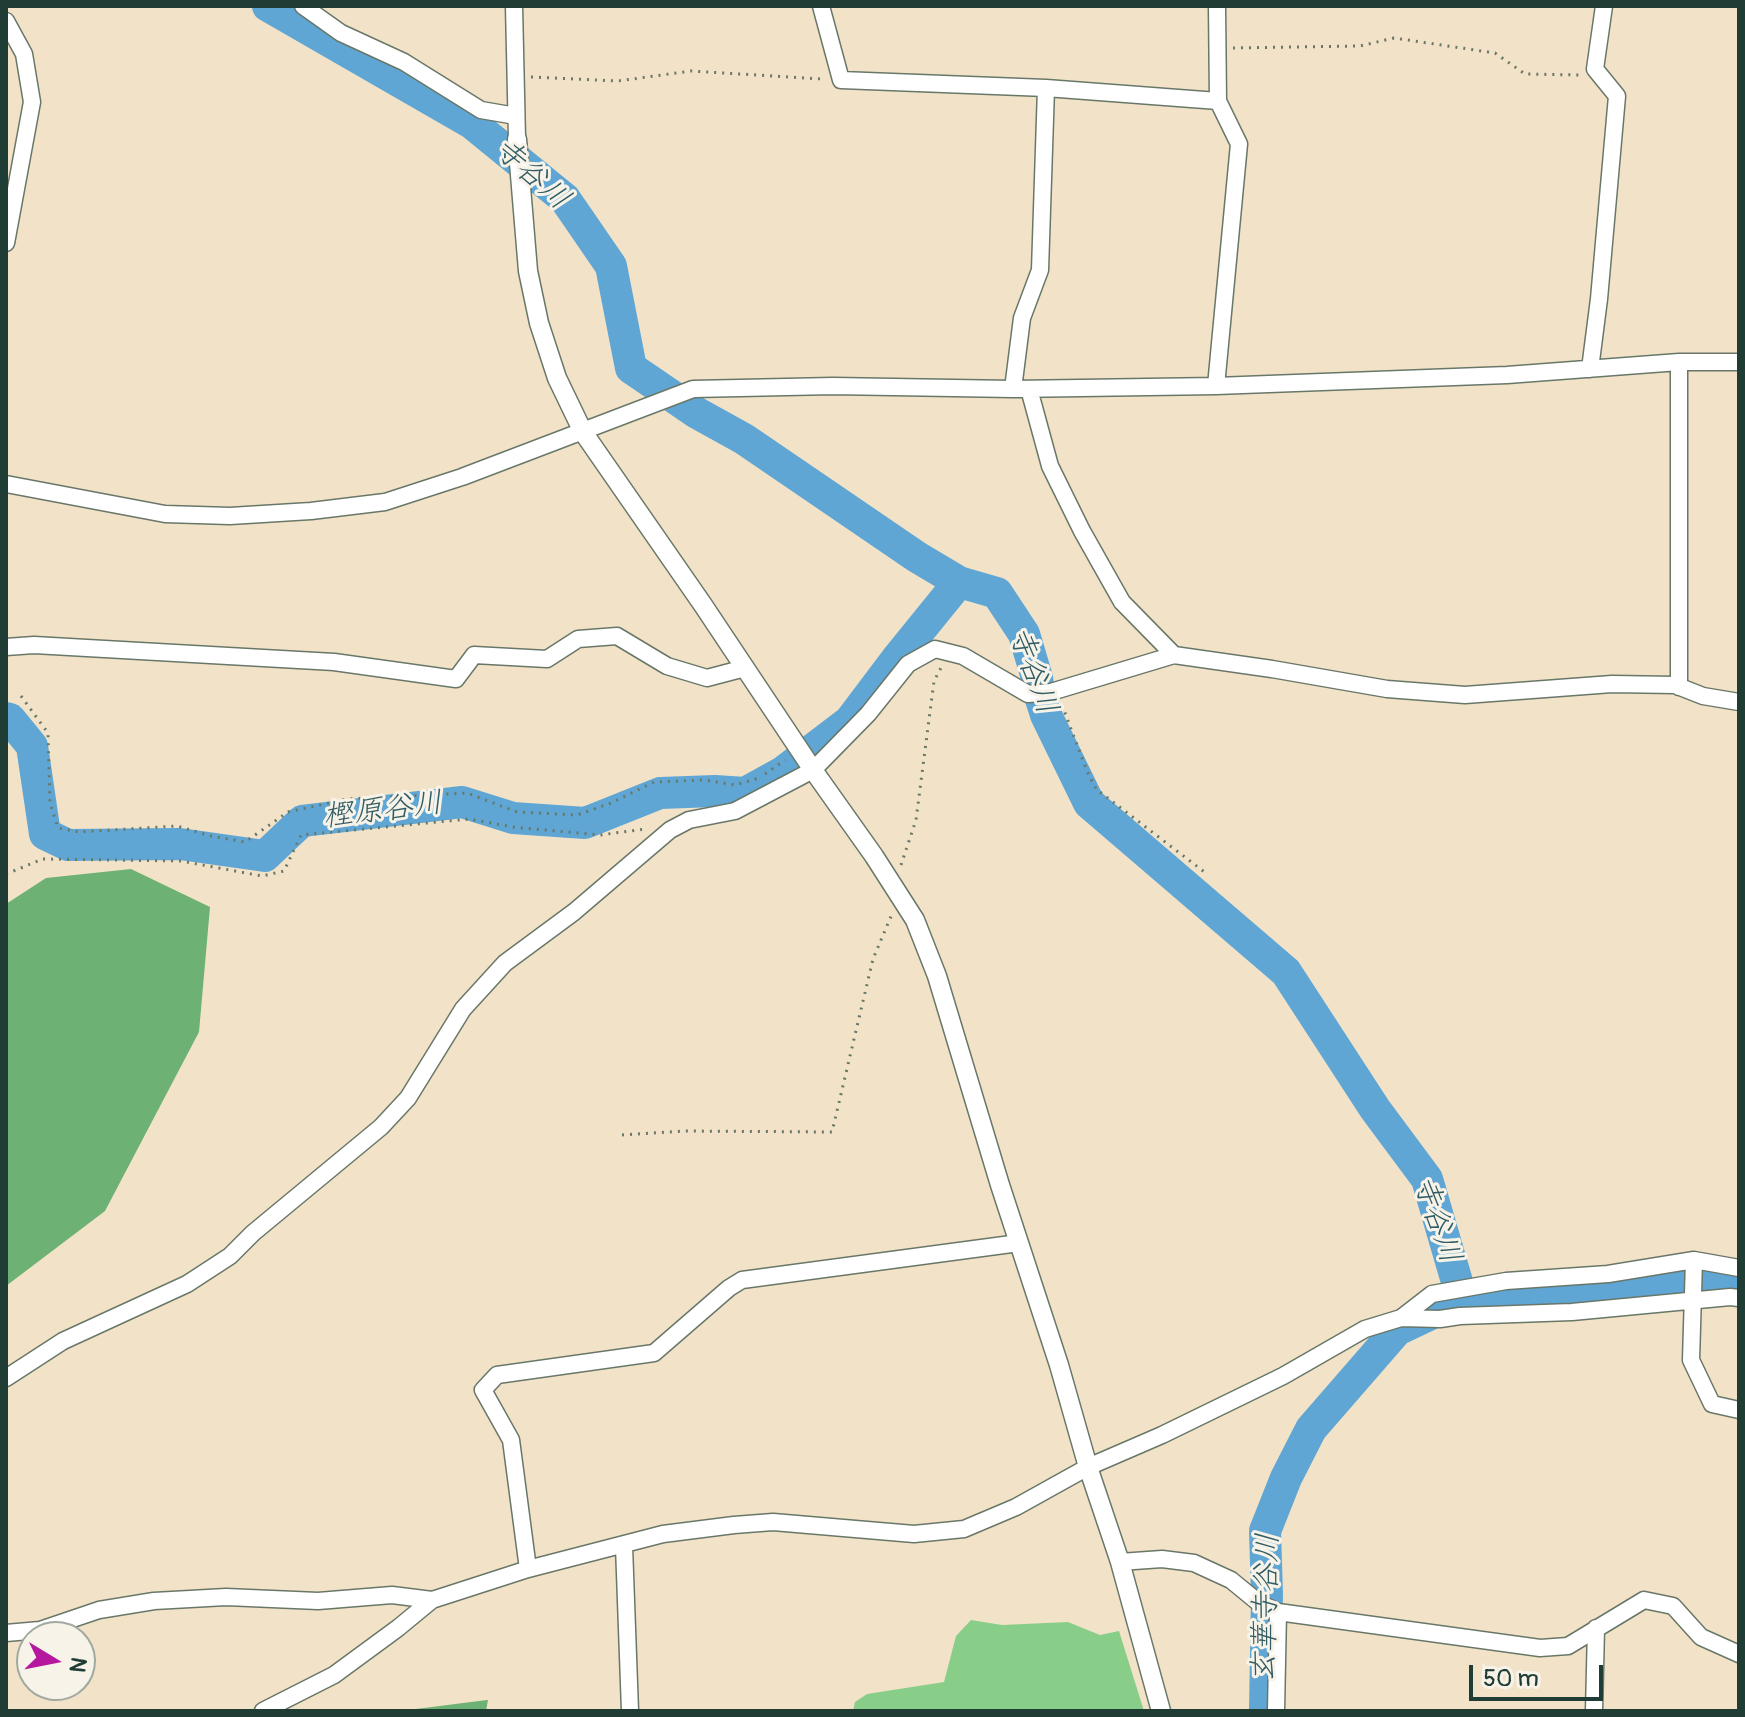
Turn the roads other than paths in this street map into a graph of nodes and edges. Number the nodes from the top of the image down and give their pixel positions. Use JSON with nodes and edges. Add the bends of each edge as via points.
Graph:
{"nodes":[{"id":1,"x":303,"y":6,"type":"edge"},
{"id":2,"x":514,"y":6,"type":"edge"},
{"id":3,"x":821,"y":6,"type":"edge"},
{"id":4,"x":1217,"y":6,"type":"edge"},
{"id":5,"x":1604,"y":6,"type":"edge"},
{"id":6,"x":6,"y":21,"type":"edge"},
{"id":7,"x":1046,"y":88,"type":"junction"},
{"id":8,"x":1218,"y":101,"type":"junction"},
{"id":9,"x":516,"y":116,"type":"junction"},
{"id":10,"x":517,"y":139,"type":"joint"},
{"id":11,"x":6,"y":243,"type":"edge"},
{"id":12,"x":1679,"y":362,"type":"junction"},
{"id":13,"x":1739,"y":362,"type":"edge"},
{"id":14,"x":1590,"y":369,"type":"junction"},
{"id":15,"x":1216,"y":386,"type":"junction"},
{"id":16,"x":1021,"y":389,"type":"junction"},
{"id":17,"x":583,"y":432,"type":"junction"},
{"id":18,"x":6,"y":484,"type":"edge"},
{"id":19,"x":6,"y":647,"type":"edge"},
{"id":20,"x":1174,"y":655,"type":"junction"},
{"id":21,"x":745,"y":668,"type":"junction"},
{"id":22,"x":1679,"y":687,"type":"junction"},
{"id":23,"x":1739,"y":702,"type":"edge"},
{"id":24,"x":813,"y":770,"type":"junction"},
{"id":25,"x":1019,"y":1243,"type":"junction"},
{"id":26,"x":1694,"y":1260,"type":"junction"},
{"id":27,"x":1739,"y":1268,"type":"edge"},
{"id":28,"x":1739,"y":1298,"type":"edge"},
{"id":29,"x":1692,"y":1300,"type":"junction"},
{"id":30,"x":1401,"y":1318,"type":"junction"},
{"id":31,"x":6,"y":1378,"type":"edge"},
{"id":32,"x":1739,"y":1410,"type":"edge"},
{"id":33,"x":1088,"y":1467,"type":"junction"},
{"id":34,"x":624,"y":1546,"type":"junction"},
{"id":35,"x":1120,"y":1562,"type":"junction"},
{"id":36,"x":528,"y":1569,"type":"junction"},
{"id":37,"x":432,"y":1600,"type":"junction"},
{"id":38,"x":1278,"y":1612,"type":"junction"},
{"id":39,"x":1596,"y":1628,"type":"junction"},
{"id":40,"x":6,"y":1633,"type":"edge"},
{"id":41,"x":1739,"y":1654,"type":"edge"},
{"id":42,"x":263,"y":1711,"type":"edge"},
{"id":43,"x":630,"y":1711,"type":"edge"},
{"id":44,"x":1161,"y":1711,"type":"edge"},
{"id":45,"x":1276,"y":1711,"type":"edge"},
{"id":46,"x":1594,"y":1711,"type":"edge"}],
"edges":[{"from":1,"to":9,"type":"street","via":[[341,33],[404,62],[481,110]]},
{"from":2,"to":9,"type":"street"},
{"from":3,"to":7,"type":"street","via":[[841,80]]},
{"from":4,"to":8,"type":"street"},
{"from":5,"to":14,"type":"street","via":[[1595,69],[1617,96]]},
{"from":6,"to":11,"type":"street","via":[[24,54],[32,102]]},
{"from":7,"to":8,"type":"street"},
{"from":7,"to":16,"type":"street","via":[[1040,270],[1022,318]]},
{"from":8,"to":15,"type":"street","via":[[1239,144]]},
{"from":9,"to":10,"type":"street"},
{"from":10,"to":17,"type":"street","via":[[528,271],[539,323]]},
{"from":12,"to":13,"type":"street"},
{"from":12,"to":14,"type":"street"},
{"from":12,"to":22,"type":"street"},
{"from":14,"to":15,"type":"street"},
{"from":15,"to":16,"type":"street"},
{"from":16,"to":17,"type":"street","via":[[693,389]]},
{"from":16,"to":20,"type":"street","via":[[1050,466],[1122,602]]},
{"from":17,"to":18,"type":"street","via":[[385,502],[311,511],[165,514]]},
{"from":17,"to":21,"type":"street"},
{"from":19,"to":21,"type":"street","via":[[334,662],[456,679],[474,655],[547,659],[578,639],[617,636],[667,666],[707,678]]},
{"from":20,"to":22,"type":"street","via":[[1387,689],[1465,695],[1612,684]]},
{"from":20,"to":24,"type":"street","via":[[1054,692],[1028,694],[963,656],[935,649],[908,664]]},
{"from":21,"to":24,"type":"street"},
{"from":22,"to":23,"type":"street"},
{"from":24,"to":25,"type":"street","via":[[915,920]]},
{"from":24,"to":31,"type":"street","via":[[735,811],[689,820],[670,830],[505,963],[463,1009],[408,1098],[381,1127],[230,1256],[187,1284],[63,1341]]},
{"from":25,"to":33,"type":"street"},
{"from":25,"to":36,"type":"street","via":[[742,1280],[654,1353],[497,1375],[483,1390],[511,1440]]},
{"from":26,"to":27,"type":"street"},
{"from":26,"to":29,"type":"street"},
{"from":26,"to":30,"type":"street","via":[[1460,1288],[1432,1294]]},
{"from":28,"to":29,"type":"street"},
{"from":29,"to":30,"type":"street","via":[[1572,1312]]},
{"from":29,"to":32,"type":"street","via":[[1691,1360],[1712,1404]]},
{"from":30,"to":33,"type":"street","via":[[1365,1329],[1283,1376]]},
{"from":33,"to":34,"type":"street","via":[[964,1529],[914,1534],[773,1522],[663,1534]]},
{"from":33,"to":35,"type":"street"},
{"from":34,"to":36,"type":"street"},
{"from":34,"to":43,"type":"street"},
{"from":35,"to":38,"type":"street","via":[[1194,1563]]},
{"from":35,"to":44,"type":"street"},
{"from":36,"to":37,"type":"street"},
{"from":37,"to":40,"type":"street","via":[[392,1595],[318,1601],[154,1601],[99,1610],[40,1630]]},
{"from":37,"to":42,"type":"street","via":[[334,1675]]},
{"from":38,"to":39,"type":"street","via":[[1540,1648],[1568,1646]]},
{"from":38,"to":45,"type":"street"},
{"from":39,"to":41,"type":"street","via":[[1644,1600],[1673,1606],[1701,1637]]},
{"from":39,"to":46,"type":"street"}]}
